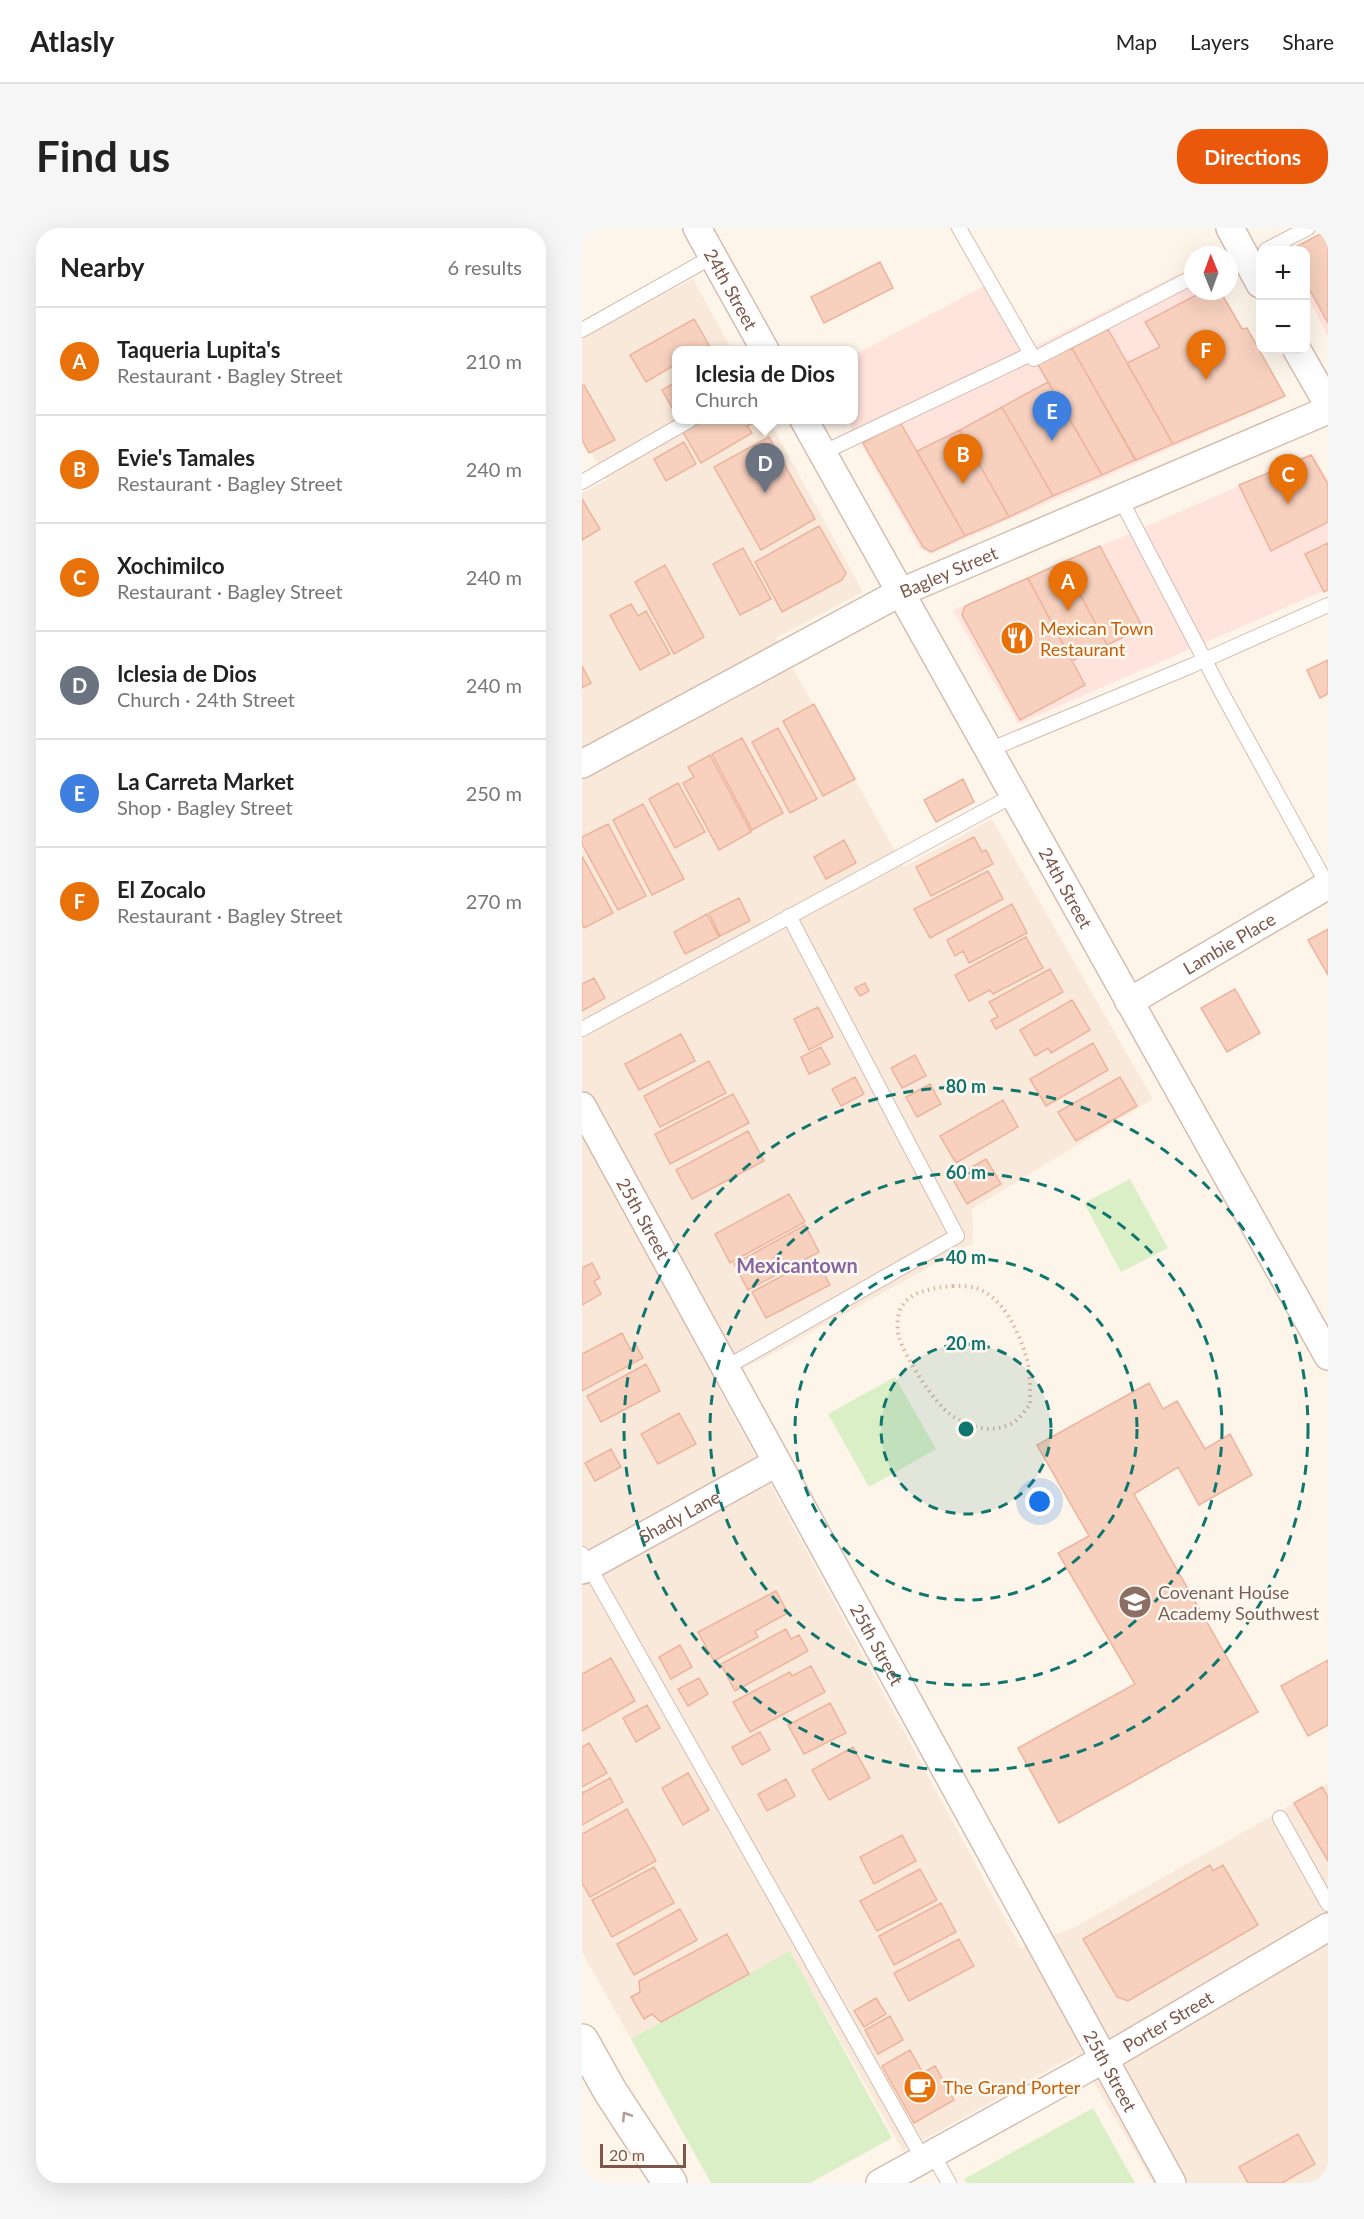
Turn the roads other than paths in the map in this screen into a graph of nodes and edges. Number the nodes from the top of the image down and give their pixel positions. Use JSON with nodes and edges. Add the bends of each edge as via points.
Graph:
{"nodes":[{"id":1,"x":697,"y":228,"type":"edge"},
{"id":2,"x":959,"y":228,"type":"edge"},
{"id":3,"x":1230,"y":228,"type":"edge"},
{"id":4,"x":1308,"y":228,"type":"edge"},
{"id":5,"x":712,"y":257,"type":"junction"},
{"id":6,"x":1251,"y":260,"type":"edge"},
{"id":7,"x":1184,"y":282,"type":"edge"},
{"id":8,"x":582,"y":330,"type":"edge"},
{"id":9,"x":762,"y":346,"type":"edge"},
{"id":10,"x":1031,"y":354,"type":"junction"},
{"id":11,"x":1299,"y":354,"type":"edge"},
{"id":12,"x":1328,"y":404,"type":"edge"},
{"id":13,"x":1328,"y":410,"type":"edge"},
{"id":14,"x":683,"y":424,"type":"edge"},
{"id":15,"x":806,"y":424,"type":"edge"},
{"id":16,"x":822,"y":453,"type":"junction"},
{"id":17,"x":582,"y":482,"type":"edge"},
{"id":18,"x":1120,"y":500,"type":"junction"},
{"id":19,"x":899,"y":593,"type":"junction"},
{"id":20,"x":1328,"y":605,"type":"edge"},
{"id":21,"x":1204,"y":660,"type":"junction"},
{"id":22,"x":989,"y":750,"type":"junction"},
{"id":23,"x":582,"y":764,"type":"edge"},
{"id":24,"x":1014,"y":795,"type":"junction"},
{"id":25,"x":1328,"y":886,"type":"edge"},
{"id":26,"x":789,"y":916,"type":"junction"},
{"id":27,"x":1129,"y":1002,"type":"junction"},
{"id":28,"x":582,"y":1029,"type":"edge"},
{"id":29,"x":582,"y":1106,"type":"edge"},
{"id":30,"x":1328,"y":1356,"type":"edge"},
{"id":31,"x":725,"y":1368,"type":"junction"},
{"id":32,"x":776,"y":1462,"type":"junction"},
{"id":33,"x":584,"y":1563,"type":"edge"},
{"id":34,"x":1280,"y":1818,"type":"dead end"},
{"id":35,"x":1328,"y":1904,"type":"edge"},
{"id":36,"x":1328,"y":1927,"type":"edge"},
{"id":37,"x":582,"y":2041,"type":"edge"},
{"id":38,"x":1104,"y":2059,"type":"junction"},
{"id":39,"x":928,"y":2156,"type":"junction"},
{"id":40,"x":670,"y":2183,"type":"edge"},
{"id":41,"x":880,"y":2183,"type":"edge"},
{"id":42,"x":949,"y":2183,"type":"edge"},
{"id":43,"x":1172,"y":2183,"type":"edge"}],
"edges":[{"from":1,"to":5,"type":"street","name":"24th Street"},
{"from":2,"to":10,"type":"lane"},
{"from":3,"to":6,"type":"street"},
{"from":4,"to":6,"type":"lane"},
{"from":5,"to":8,"type":"lane"},
{"from":5,"to":9,"type":"street","name":"24th Street"},
{"from":7,"to":10,"type":"lane","via":[[1034,359]]},
{"from":10,"to":16,"type":"lane"},
{"from":11,"to":12,"type":"street"},
{"from":13,"to":18,"type":"street","name":"Bagley Street"},
{"from":14,"to":17,"type":"lane"},
{"from":15,"to":16,"type":"street","name":"24th Street"},
{"from":16,"to":19,"type":"street","name":"24th Street"},
{"from":18,"to":19,"type":"street","name":"Bagley Street"},
{"from":18,"to":21,"type":"lane"},
{"from":19,"to":22,"type":"street","name":"24th Street"},
{"from":19,"to":23,"type":"street","name":"Bagley Street"},
{"from":20,"to":21,"type":"lane"},
{"from":21,"to":22,"type":"lane"},
{"from":21,"to":25,"type":"lane"},
{"from":22,"to":24,"type":"street","name":"24th Street"},
{"from":24,"to":26,"type":"lane"},
{"from":24,"to":27,"type":"street","name":"24th Street"},
{"from":25,"to":27,"type":"street","name":"Lambie Place"},
{"from":26,"to":28,"type":"lane"},
{"from":26,"to":31,"type":"lane","via":[[957,1236]]},
{"from":27,"to":30,"type":"street","name":"24th Street"},
{"from":29,"to":31,"type":"street","name":"25th Street"},
{"from":31,"to":32,"type":"street","name":"25th Street"},
{"from":32,"to":33,"type":"street","name":"Shady Lane"},
{"from":32,"to":38,"type":"street","name":"25th Street"},
{"from":33,"to":39,"type":"lane"},
{"from":34,"to":35,"type":"lane"},
{"from":36,"to":38,"type":"street","name":"Porter Street"},
{"from":40,"to":37,"type":"street","one_way":true},
{"from":38,"to":39,"type":"street","name":"Porter Street"},
{"from":38,"to":43,"type":"street","name":"25th Street"},
{"from":39,"to":41,"type":"street","name":"Porter Street"},
{"from":39,"to":42,"type":"lane"}]}
